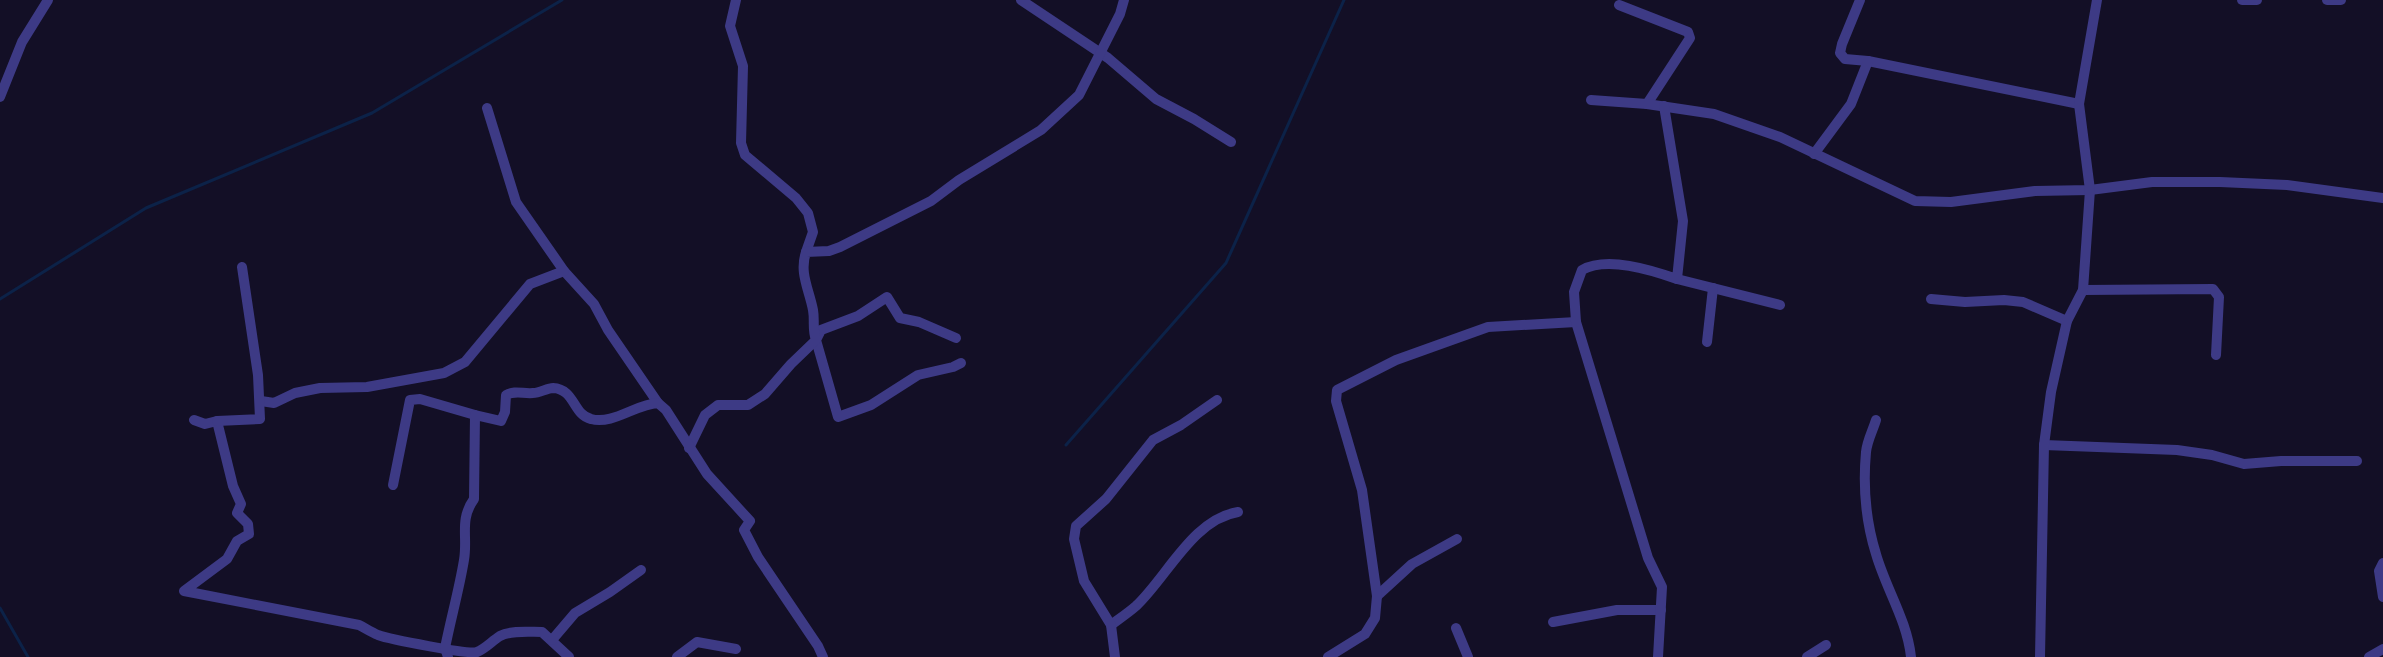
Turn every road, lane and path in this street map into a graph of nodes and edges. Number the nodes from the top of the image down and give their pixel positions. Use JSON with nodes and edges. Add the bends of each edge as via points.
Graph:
{"nodes":[{"id":1,"x":48,"y":0,"type":"edge"},
{"id":2,"x":736,"y":0,"type":"edge"},
{"id":3,"x":1021,"y":0,"type":"edge"},
{"id":4,"x":1124,"y":0,"type":"edge"},
{"id":5,"x":1860,"y":0,"type":"edge"},
{"id":6,"x":2097,"y":0,"type":"edge"},
{"id":7,"x":2242,"y":0,"type":"edge"},
{"id":8,"x":2257,"y":0,"type":"edge"},
{"id":9,"x":2327,"y":0,"type":"edge"},
{"id":10,"x":2341,"y":0,"type":"edge"},
{"id":11,"x":1619,"y":5,"type":"dead end"},
{"id":12,"x":1101,"y":54,"type":"junction"},
{"id":13,"x":1868,"y":61,"type":"junction"},
{"id":14,"x":0,"y":97,"type":"edge"},
{"id":15,"x":1591,"y":100,"type":"dead end"},
{"id":16,"x":1648,"y":104,"type":"junction"},
{"id":17,"x":2079,"y":104,"type":"junction"},
{"id":18,"x":1664,"y":106,"type":"junction"},
{"id":19,"x":487,"y":108,"type":"dead end"},
{"id":20,"x":1231,"y":142,"type":"dead end"},
{"id":21,"x":1814,"y":154,"type":"junction"},
{"id":22,"x":2090,"y":190,"type":"junction"},
{"id":23,"x":2383,"y":198,"type":"edge"},
{"id":24,"x":806,"y":252,"type":"junction"},
{"id":25,"x":242,"y":267,"type":"dead end"},
{"id":26,"x":564,"y":270,"type":"junction"},
{"id":27,"x":1677,"y":279,"type":"junction"},
{"id":28,"x":1713,"y":288,"type":"junction"},
{"id":29,"x":2083,"y":290,"type":"junction"},
{"id":30,"x":1931,"y":299,"type":"dead end"},
{"id":31,"x":1780,"y":305,"type":"dead end"},
{"id":32,"x":2067,"y":321,"type":"junction"},
{"id":33,"x":1576,"y":322,"type":"junction"},
{"id":34,"x":956,"y":338,"type":"dead end"},
{"id":35,"x":816,"y":340,"type":"junction"},
{"id":36,"x":1707,"y":342,"type":"dead end"},
{"id":37,"x":2216,"y":355,"type":"dead end"},
{"id":38,"x":961,"y":363,"type":"dead end"},
{"id":39,"x":1217,"y":400,"type":"dead end"},
{"id":40,"x":260,"y":401,"type":"junction"},
{"id":41,"x":658,"y":403,"type":"junction"},
{"id":42,"x":475,"y":415,"type":"junction"},
{"id":43,"x":194,"y":420,"type":"dead end"},
{"id":44,"x":1876,"y":420,"type":"dead end"},
{"id":45,"x":217,"y":421,"type":"junction"},
{"id":46,"x":2044,"y":445,"type":"junction"},
{"id":47,"x":689,"y":448,"type":"junction"},
{"id":48,"x":2357,"y":461,"type":"dead end"},
{"id":49,"x":393,"y":485,"type":"dead end"},
{"id":50,"x":1238,"y":512,"type":"dead end"},
{"id":51,"x":1457,"y":539,"type":"dead end"},
{"id":52,"x":2383,"y":563,"type":"edge"},
{"id":53,"x":640,"y":570,"type":"dead end"},
{"id":54,"x":1377,"y":596,"type":"junction"},
{"id":55,"x":2383,"y":597,"type":"edge"},
{"id":56,"x":1661,"y":610,"type":"junction"},
{"id":57,"x":1553,"y":622,"type":"dead end"},
{"id":58,"x":1111,"y":625,"type":"junction"},
{"id":59,"x":1456,"y":628,"type":"dead end"},
{"id":60,"x":552,"y":640,"type":"junction"},
{"id":61,"x":1826,"y":645,"type":"dead end"},
{"id":62,"x":2383,"y":648,"type":"edge"},
{"id":63,"x":736,"y":649,"type":"dead end"},
{"id":64,"x":447,"y":652,"type":"edge"},
{"id":65,"x":569,"y":657,"type":"edge"},
{"id":66,"x":677,"y":657,"type":"edge"},
{"id":67,"x":823,"y":657,"type":"edge"},
{"id":68,"x":1115,"y":657,"type":"edge"},
{"id":69,"x":1328,"y":657,"type":"edge"},
{"id":70,"x":1468,"y":657,"type":"edge"},
{"id":71,"x":1658,"y":657,"type":"edge"},
{"id":72,"x":1807,"y":657,"type":"edge"},
{"id":73,"x":1911,"y":657,"type":"edge"},
{"id":74,"x":2040,"y":657,"type":"edge"},
{"id":75,"x":2369,"y":657,"type":"edge"}],
"edges":[{"from":1,"to":14,"type":"street","via":[[22,42],[8,83]]},
{"from":2,"to":24,"type":"street","via":[[730,26],[743,66],[741,143],[745,155],[796,198],[808,213],[813,232]]},
{"from":3,"to":12,"type":"street"},
{"from":4,"to":12,"type":"street"},
{"from":5,"to":13,"type":"street","via":[[1840,53],[1845,59]]},
{"from":6,"to":17,"type":"street"},
{"from":7,"to":8,"type":"street"},
{"from":9,"to":10,"type":"street"},
{"from":11,"to":16,"type":"street","via":[[1688,32],[1690,38]]},
{"from":12,"to":20,"type":"street","via":[[1156,99]]},
{"from":12,"to":24,"type":"street","via":[[1080,96],[1041,130],[905,216],[829,251]]},
{"from":13,"to":17,"type":"street"},
{"from":13,"to":21,"type":"street","via":[[1851,104]]},
{"from":15,"to":16,"type":"street"},
{"from":16,"to":18,"type":"street"},
{"from":17,"to":22,"type":"street"},
{"from":18,"to":21,"type":"street","via":[[1714,114],[1780,137]]},
{"from":18,"to":27,"type":"street","via":[[1683,221]]},
{"from":19,"to":26,"type":"street","via":[[516,202]]},
{"from":21,"to":22,"type":"street","via":[[1915,201],[1951,202],[2035,191]]},
{"from":22,"to":23,"type":"street","via":[[2152,182],[2220,182],[2287,185]]},
{"from":22,"to":29,"type":"street"},
{"from":24,"to":35,"type":"street","via":[[802,262],[813,311],[812,330]]},
{"from":25,"to":40,"type":"street"},
{"from":26,"to":40,"type":"street","via":[[530,284],[465,362],[444,373],[366,387],[320,388],[295,393],[274,403]]},
{"from":26,"to":41,"type":"street","via":[[594,304],[608,330]]},
{"from":27,"to":28,"type":"street"},
{"from":27,"to":33,"type":"street","via":[[1647,269],[1597,264],[1589,266],[1582,270],[1574,292]]},
{"from":28,"to":31,"type":"street"},
{"from":28,"to":36,"type":"street"},
{"from":29,"to":32,"type":"street"},
{"from":29,"to":37,"type":"street","via":[[2212,289],[2219,297]]},
{"from":30,"to":32,"type":"street","via":[[2023,302]]},
{"from":32,"to":46,"type":"street","via":[[2051,392]]},
{"from":33,"to":54,"type":"street","via":[[1488,327],[1396,360],[1337,390],[1336,401],[1362,490]]},
{"from":33,"to":56,"type":"street","via":[[1648,558],[1662,587]]},
{"from":34,"to":35,"type":"street","via":[[919,322],[900,318],[887,297],[858,316],[821,330]]},
{"from":35,"to":38,"type":"street","via":[[838,418],[871,405],[918,375]]},
{"from":35,"to":47,"type":"street","via":[[765,394],[748,404],[718,405],[705,415]]},
{"from":39,"to":58,"type":"street","via":[[1181,425],[1153,440],[1106,499],[1076,526],[1074,539],[1084,582]]},
{"from":40,"to":45,"type":"street","via":[[260,419]]},
{"from":41,"to":42,"type":"street","via":[[648,404],[600,421],[581,414],[573,399],[564,390],[552,388],[540,393],[512,392],[506,396],[505,412],[501,421]]},
{"from":41,"to":47,"type":"street","via":[[666,410]]},
{"from":42,"to":49,"type":"street","via":[[420,399],[410,400]]},
{"from":42,"to":64,"type":"street","via":[[474,498],[466,510],[464,526],[467,541]]},
{"from":43,"to":45,"type":"street","via":[[205,424]]},
{"from":44,"to":73,"type":"street","via":[[1866,450],[1866,502],[1876,554],[1905,626]]},
{"from":45,"to":64,"type":"street","via":[[233,486],[241,504],[237,513],[248,524],[249,534],[237,541],[227,559],[184,591],[359,625],[378,635]]},
{"from":46,"to":48,"type":"street","via":[[2177,450],[2212,455],[2244,464],[2281,461]]},
{"from":46,"to":74,"type":"street"},
{"from":47,"to":67,"type":"street","via":[[707,474],[750,521],[744,530],[758,557]]},
{"from":50,"to":58,"type":"street","via":[[1225,514],[1207,524],[1136,606]]},
{"from":51,"to":54,"type":"street","via":[[1412,564]]},
{"from":52,"to":55,"type":"street","via":[[2379,571]]},
{"from":53,"to":60,"type":"street","via":[[575,613]]},
{"from":54,"to":69,"type":"street","via":[[1375,618],[1365,634]]},
{"from":56,"to":57,"type":"street","via":[[1617,610]]},
{"from":56,"to":71,"type":"street"},
{"from":58,"to":68,"type":"street"},
{"from":59,"to":70,"type":"street"},
{"from":60,"to":64,"type":"street","via":[[542,632],[520,632],[501,635],[477,652]]},
{"from":60,"to":65,"type":"street"},
{"from":61,"to":72,"type":"street"},
{"from":62,"to":75,"type":"street"},
{"from":63,"to":66,"type":"street","via":[[697,642]]}]}
